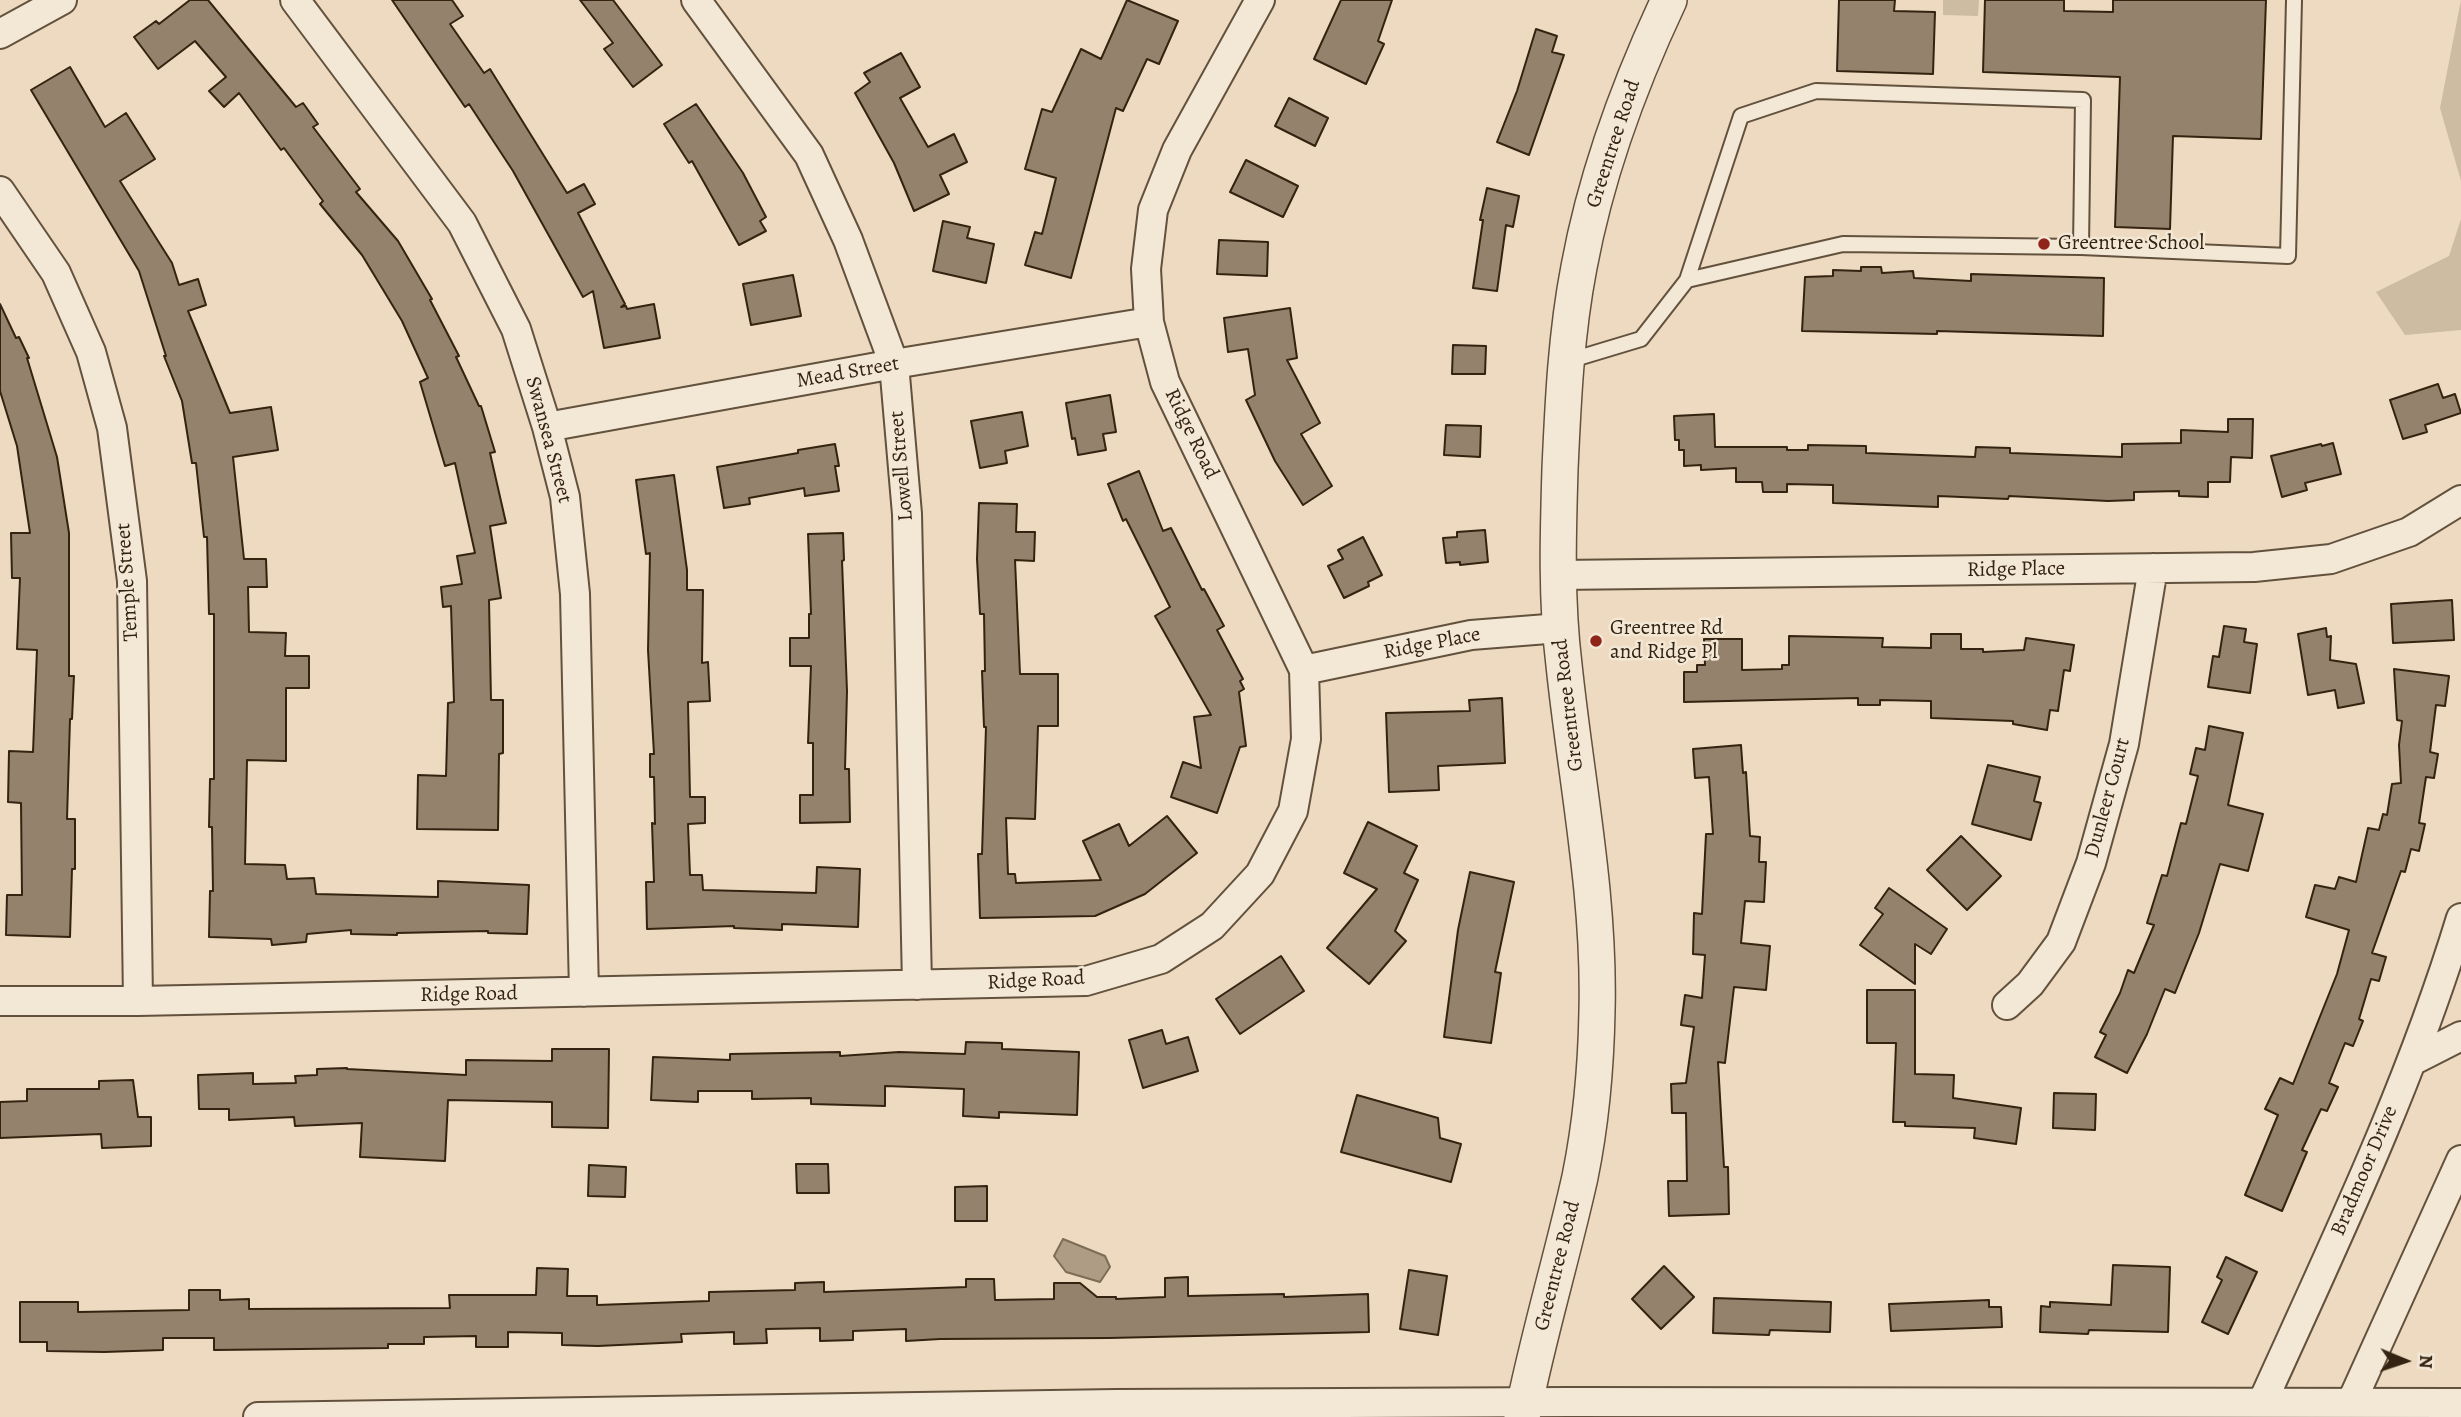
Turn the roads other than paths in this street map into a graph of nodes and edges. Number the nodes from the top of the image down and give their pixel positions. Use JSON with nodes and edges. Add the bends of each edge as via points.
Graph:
{"nodes":[{"id":1,"x":62,"y":0,"type":"edge"},
{"id":2,"x":295,"y":0,"type":"edge"},
{"id":3,"x":696,"y":0,"type":"edge"},
{"id":4,"x":1261,"y":0,"type":"edge"},
{"id":5,"x":1669,"y":0,"type":"edge"},
{"id":6,"x":2294,"y":0,"type":"edge"},
{"id":7,"x":0,"y":34,"type":"edge"},
{"id":8,"x":0,"y":191,"type":"edge"},
{"id":9,"x":2081,"y":247,"type":"junction"},
{"id":10,"x":1687,"y":279,"type":"junction"},
{"id":11,"x":1149,"y":322,"type":"junction"},
{"id":12,"x":1566,"y":362,"type":"junction"},
{"id":13,"x":894,"y":364,"type":"junction"},
{"id":14,"x":547,"y":427,"type":"junction"},
{"id":15,"x":2461,"y":500,"type":"edge"},
{"id":16,"x":2153,"y":568,"type":"junction"},
{"id":17,"x":1558,"y":575,"type":"junction"},
{"id":18,"x":1560,"y":628,"type":"junction"},
{"id":19,"x":1304,"y":670,"type":"junction"},
{"id":20,"x":2461,"y":918,"type":"edge"},
{"id":21,"x":917,"y":985,"type":"junction"},
{"id":22,"x":584,"y":992,"type":"junction"},
{"id":23,"x":0,"y":1001,"type":"edge"},
{"id":24,"x":138,"y":1001,"type":"junction"},
{"id":25,"x":2007,"y":1005,"type":"dead end"},
{"id":26,"x":2461,"y":1036,"type":"edge"},
{"id":27,"x":2412,"y":1061,"type":"junction"},
{"id":28,"x":2461,"y":1160,"type":"edge"},
{"id":29,"x":2461,"y":1404,"type":"edge"},
{"id":30,"x":1523,"y":1409,"type":"edge"},
{"id":31,"x":1115,"y":1410,"type":"edge"},
{"id":32,"x":2258,"y":1410,"type":"edge"},
{"id":33,"x":2346,"y":1410,"type":"edge"},
{"id":34,"x":258,"y":1417,"type":"edge"},
{"id":35,"x":317,"y":1417,"type":"edge"}],
"edges":[{"from":1,"to":7,"type":"street"},
{"from":2,"to":14,"type":"street","name":"Swansea Street","via":[[462,223],[516,329]]},
{"from":3,"to":13,"type":"street","name":"Lowell Street","via":[[809,155],[848,240]]},
{"from":4,"to":11,"type":"street","name":"Ridge Road","via":[[1177,150],[1153,210],[1146,269]]},
{"from":5,"to":12,"type":"street","name":"Greentree Road","via":[[1635,76],[1605,164],[1579,265]]},
{"from":6,"to":9,"type":"lane","via":[[2288,256]]},
{"from":8,"to":24,"type":"street","name":"Temple Street","via":[[56,273],[91,352],[112,428],[132,581]]},
{"from":9,"to":10,"type":"lane","via":[[1843,244]]},
{"from":9,"to":10,"type":"lane","via":[[2082,100],[1816,91],[1741,116]]},
{"from":10,"to":12,"type":"lane","via":[[1641,339]]},
{"from":11,"to":13,"type":"street","name":"Mead Street"},
{"from":11,"to":19,"type":"street","name":"Ridge Road","via":[[1166,382]]},
{"from":12,"to":17,"type":"street","name":"Greentree Road"},
{"from":13,"to":14,"type":"street","name":"Mead Street"},
{"from":13,"to":21,"type":"street","name":"Lowell Street","via":[[908,514]]},
{"from":14,"to":22,"type":"street","name":"Swansea Street","via":[[565,497],[575,594]]},
{"from":15,"to":16,"type":"street","name":"Ridge Place","via":[[2409,532],[2331,559],[2254,567]]},
{"from":16,"to":17,"type":"street","name":"Ridge Place"},
{"from":16,"to":25,"type":"street","name":"Dunleer Court","via":[[2124,744],[2091,863],[2061,942],[2030,984]]},
{"from":17,"to":18,"type":"street","name":"Greentree Road"},
{"from":18,"to":19,"type":"street","name":"Ridge Place","via":[[1471,635]]},
{"from":18,"to":30,"type":"street","name":"Greentree Road","via":[[1593,902],[1597,1023],[1580,1175]]},
{"from":19,"to":21,"type":"street","name":"Ridge Road","via":[[1306,739],[1293,811],[1260,874],[1212,926],[1161,959],[1086,981]]},
{"from":20,"to":27,"type":"street","name":"Bradmoor Drive"},
{"from":21,"to":22,"type":"street","name":"Ridge Road"},
{"from":22,"to":24,"type":"street","name":"Ridge Road"},
{"from":23,"to":24,"type":"street","name":"Ridge Road"},
{"from":26,"to":27,"type":"street"},
{"from":27,"to":32,"type":"street","name":"Bradmoor Drive"},
{"from":28,"to":33,"type":"street"},
{"from":29,"to":33,"type":"street"},
{"from":30,"to":31,"type":"street"},
{"from":30,"to":32,"type":"street"},
{"from":31,"to":35,"type":"street"},
{"from":32,"to":33,"type":"street"},
{"from":34,"to":35,"type":"street"}]}
